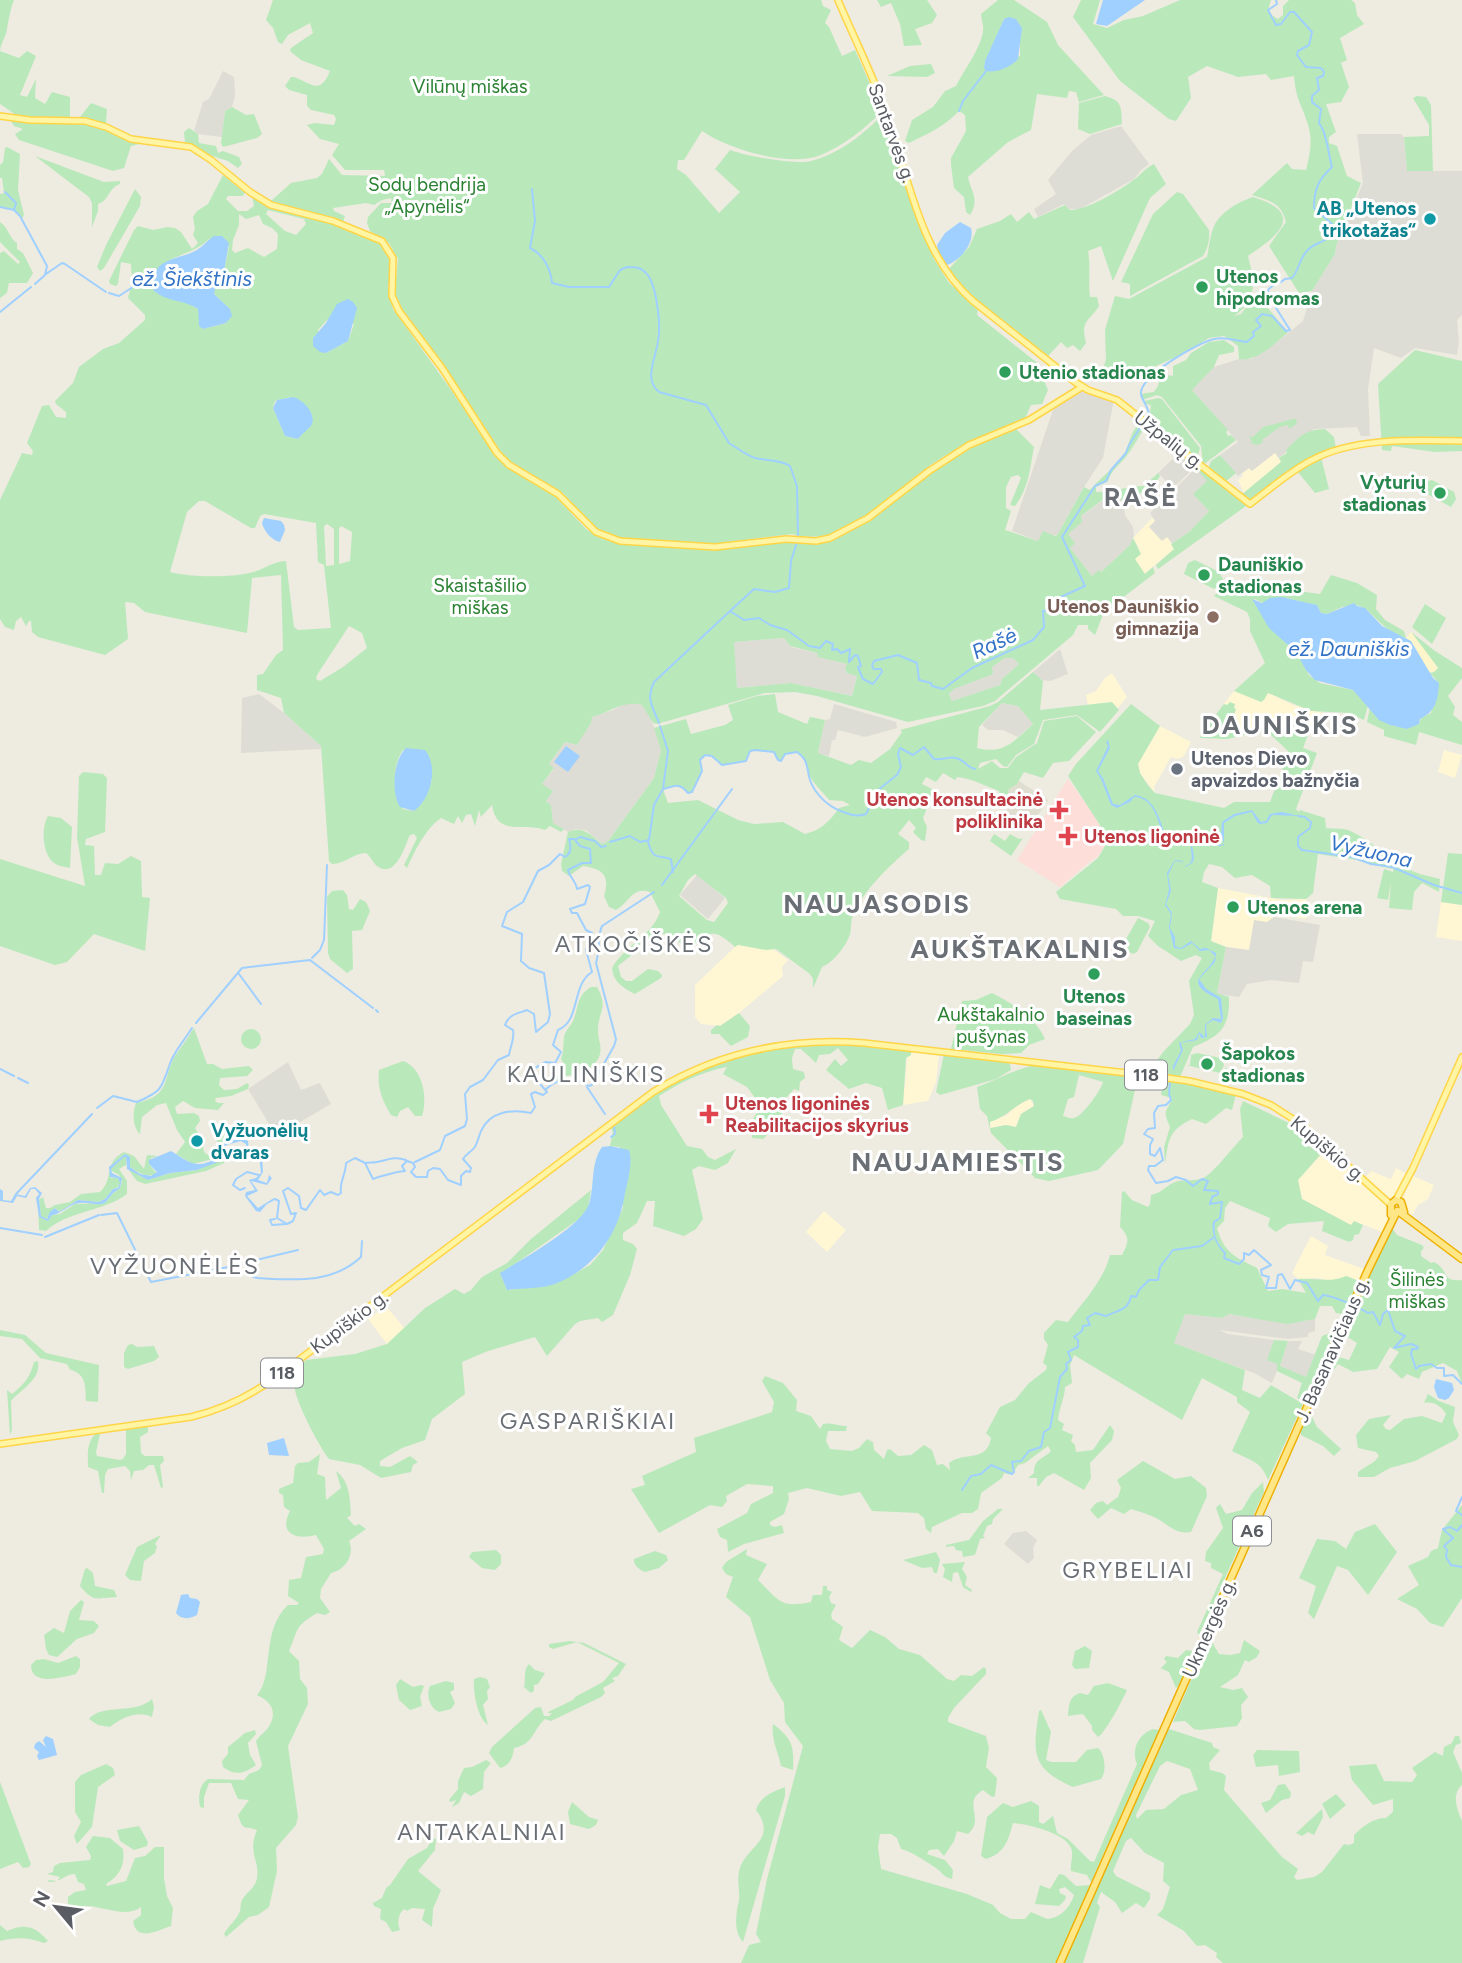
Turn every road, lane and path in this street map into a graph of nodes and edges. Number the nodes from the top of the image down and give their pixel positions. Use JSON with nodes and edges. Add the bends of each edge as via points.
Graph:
{"nodes":[{"id":1,"x":838,"y":0,"type":"edge"},
{"id":2,"x":0,"y":116,"type":"edge"},
{"id":3,"x":1082,"y":387,"type":"junction"},
{"id":4,"x":1462,"y":440,"type":"edge"},
{"id":5,"x":1462,"y":1057,"type":"edge"},
{"id":6,"x":1396,"y":1206,"type":"junction"},
{"id":7,"x":1462,"y":1259,"type":"edge"},
{"id":8,"x":0,"y":1444,"type":"edge"},
{"id":9,"x":1286,"y":1454,"type":"joint"},
{"id":10,"x":1060,"y":1963,"type":"edge"}],
"edges":[{"from":1,"to":3,"type":"main road","name":"Santarvės g.","via":[[943,267],[972,301]]},
{"from":2,"to":3,"type":"main road","via":[[85,121],[136,141],[191,147],[271,205],[333,221],[382,241],[393,258],[392,296],[399,311],[497,453],[558,494],[596,532],[620,541],[715,547],[830,538],[868,518],[960,451],[1034,418]]},
{"from":3,"to":4,"type":"main road","name":"Užpalių g.","via":[[1114,398],[1250,504],[1300,466],[1329,452],[1399,441]]},
{"from":5,"to":6,"type":"main road","name":"J. Basanavičiaus g.","number":"A6"},
{"from":6,"to":7,"type":"highway"},
{"from":6,"to":8,"type":"main road","name":"Kupiškio g.","number":"118","via":[[1304,1126],[1243,1094],[1153,1076],[864,1043],[765,1046],[688,1072],[653,1091],[239,1401],[184,1418]]},
{"from":6,"to":9,"type":"highway","name":"J. Basanavičiaus g.","number":"A6"},
{"from":9,"to":10,"type":"highway","name":"Ukmergės g.","number":"A6"}]}
